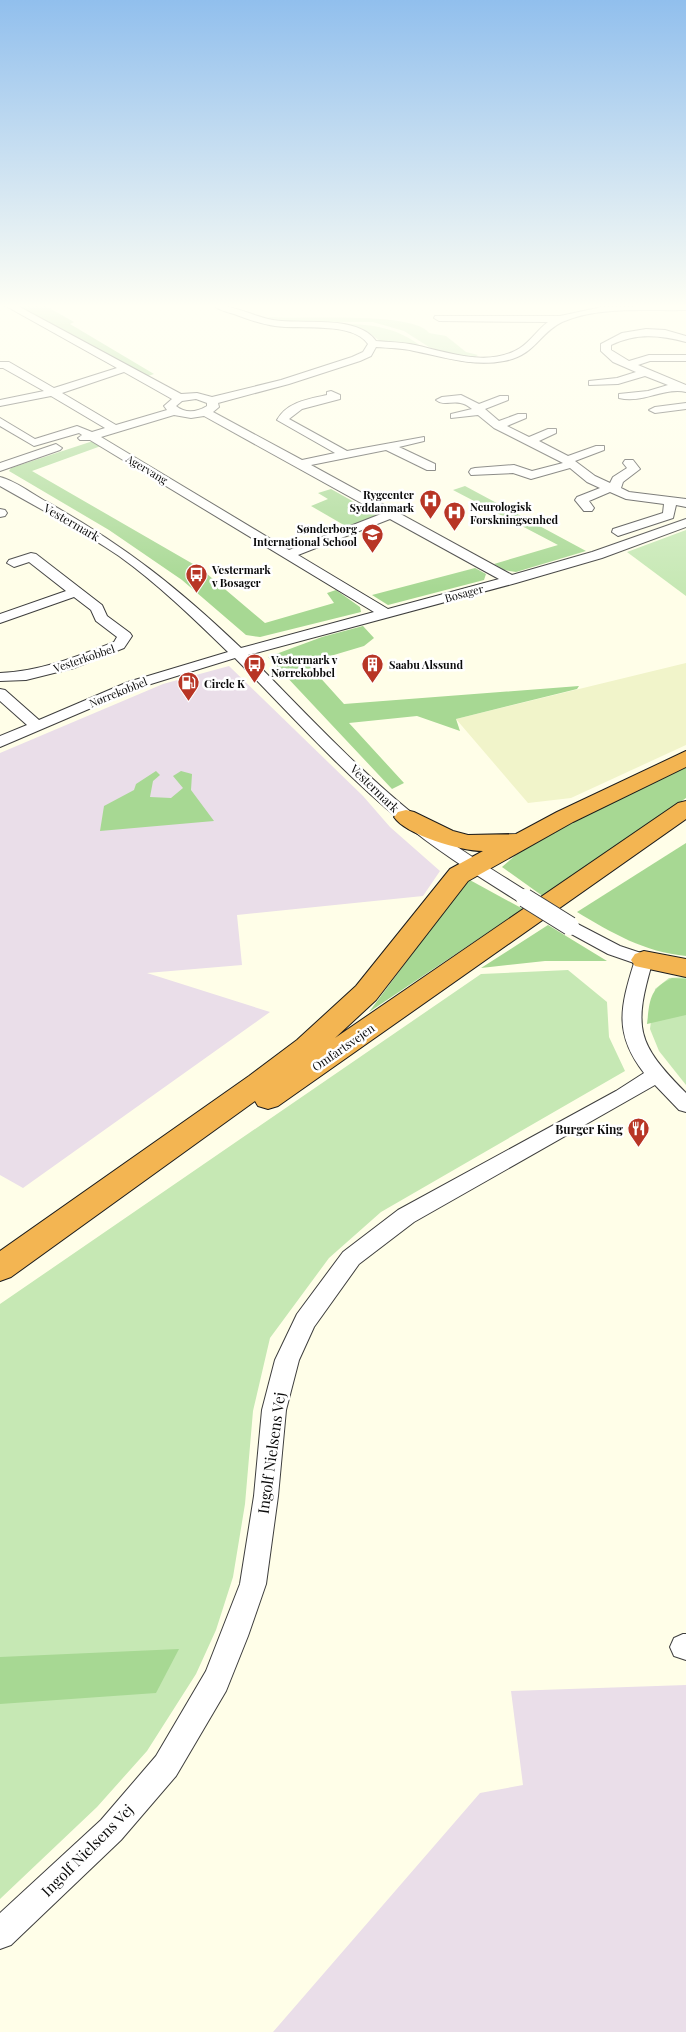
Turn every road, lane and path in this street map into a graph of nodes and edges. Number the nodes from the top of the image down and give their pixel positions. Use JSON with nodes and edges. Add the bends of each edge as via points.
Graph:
{"nodes":[{"id":1,"x":18,"y":400,"type":"edge"},
{"id":2,"x":66,"y":400,"type":"edge"},
{"id":3,"x":177,"y":400,"type":"edge"},
{"id":4,"x":208,"y":400,"type":"edge"},
{"id":5,"x":217,"y":400,"type":"edge"},
{"id":6,"x":320,"y":400,"type":"edge"},
{"id":7,"x":464,"y":400,"type":"edge"},
{"id":8,"x":500,"y":400,"type":"edge"},
{"id":9,"x":212,"y":401,"type":"junction"},
{"id":10,"x":0,"y":404,"type":"edge"},
{"id":11,"x":686,"y":406,"type":"edge"},
{"id":12,"x":479,"y":409,"type":"junction"},
{"id":13,"x":173,"y":410,"type":"junction"},
{"id":14,"x":655,"y":410,"type":"dead end"},
{"id":15,"x":205,"y":412,"type":"junction"},
{"id":16,"x":455,"y":416,"type":"dead end"},
{"id":17,"x":522,"y":416,"type":"dead end"},
{"id":18,"x":0,"y":421,"type":"edge"},
{"id":19,"x":111,"y":427,"type":"junction"},
{"id":20,"x":499,"y":427,"type":"junction"},
{"id":21,"x":486,"y":431,"type":"dead end"},
{"id":22,"x":552,"y":431,"type":"dead end"},
{"id":23,"x":89,"y":434,"type":"junction"},
{"id":24,"x":420,"y":439,"type":"dead end"},
{"id":25,"x":529,"y":441,"type":"junction"},
{"id":26,"x":388,"y":446,"type":"junction"},
{"id":27,"x":600,"y":448,"type":"dead end"},
{"id":28,"x":346,"y":455,"type":"junction"},
{"id":29,"x":0,"y":462,"type":"edge"},
{"id":30,"x":570,"y":462,"type":"junction"},
{"id":31,"x":629,"y":463,"type":"dead end"},
{"id":32,"x":301,"y":464,"type":"junction"},
{"id":33,"x":0,"y":467,"type":"edge"},
{"id":34,"x":431,"y":467,"type":"dead end"},
{"id":35,"x":475,"y":472,"type":"dead end"},
{"id":36,"x":0,"y":481,"type":"edge"},
{"id":37,"x":611,"y":488,"type":"junction"},
{"id":38,"x":686,"y":489,"type":"edge"},
{"id":39,"x":679,"y":502,"type":"edge"},
{"id":40,"x":588,"y":508,"type":"dead end"},
{"id":41,"x":391,"y":514,"type":"junction"},
{"id":42,"x":686,"y":523,"type":"edge"},
{"id":43,"x":618,"y":532,"type":"dead end"},
{"id":44,"x":289,"y":554,"type":"junction"},
{"id":45,"x":14,"y":563,"type":"dead end"},
{"id":46,"x":511,"y":580,"type":"junction"},
{"id":47,"x":75,"y":592,"type":"junction"},
{"id":48,"x":385,"y":613,"type":"junction"},
{"id":49,"x":0,"y":620,"type":"edge"},
{"id":50,"x":239,"y":652,"type":"junction"},
{"id":51,"x":0,"y":677,"type":"edge"},
{"id":52,"x":0,"y":693,"type":"edge"},
{"id":53,"x":37,"y":726,"type":"junction"},
{"id":54,"x":0,"y":742,"type":"edge"},
{"id":55,"x":686,"y":758,"type":"edge"},
{"id":56,"x":686,"y":808,"type":"edge"},
{"id":57,"x":406,"y":817,"type":"junction"},
{"id":58,"x":565,"y":817,"type":"junction"},
{"id":59,"x":686,"y":828,"type":"edge"},
{"id":60,"x":475,"y":866,"type":"junction"},
{"id":61,"x":644,"y":960,"type":"junction"},
{"id":62,"x":456,"y":968,"type":"junction"},
{"id":63,"x":686,"y":968,"type":"edge"},
{"id":64,"x":656,"y":1075,"type":"junction"},
{"id":65,"x":686,"y":1105,"type":"edge"},
{"id":66,"x":0,"y":1268,"type":"edge"},
{"id":67,"x":0,"y":1284,"type":"edge"},
{"id":68,"x":0,"y":1934,"type":"edge"}],
"edges":[{"from":1,"to":10,"type":"street"},
{"from":2,"to":19,"type":"street"},
{"from":3,"to":13,"type":"street","via":[[171,403]]},
{"from":4,"to":9,"type":"street"},
{"from":5,"to":9,"type":"street"},
{"from":6,"to":28,"type":"street","via":[[308,402],[286,414],[283,420]]},
{"from":7,"to":12,"type":"street"},
{"from":8,"to":12,"type":"street"},
{"from":9,"to":15,"type":"street","via":[[213,407]]},
{"from":11,"to":14,"type":"street"},
{"from":12,"to":16,"type":"street"},
{"from":12,"to":20,"type":"street"},
{"from":13,"to":15,"type":"street","via":[[192,414]]},
{"from":13,"to":19,"type":"street"},
{"from":15,"to":32,"type":"street"},
{"from":17,"to":20,"type":"street"},
{"from":18,"to":23,"type":"street","via":[[34,443],[77,429]]},
{"from":19,"to":23,"type":"street"},
{"from":20,"to":21,"type":"street"},
{"from":20,"to":25,"type":"street"},
{"from":22,"to":25,"type":"street"},
{"from":23,"to":29,"type":"street"},
{"from":23,"to":33,"type":"street"},
{"from":23,"to":44,"type":"street","name":"Agervang"},
{"from":24,"to":26,"type":"street"},
{"from":25,"to":30,"type":"street"},
{"from":26,"to":28,"type":"street"},
{"from":26,"to":34,"type":"street"},
{"from":27,"to":30,"type":"street"},
{"from":28,"to":32,"type":"street"},
{"from":30,"to":35,"type":"street","via":[[531,475],[514,469]]},
{"from":30,"to":37,"type":"street","via":[[591,479]]},
{"from":31,"to":37,"type":"street","via":[[634,469]]},
{"from":32,"to":41,"type":"street"},
{"from":36,"to":50,"type":"street","name":"Vestermark","via":[[118,550]]},
{"from":37,"to":39,"type":"street","via":[[635,498]]},
{"from":37,"to":40,"type":"street","via":[[581,500]]},
{"from":38,"to":39,"type":"street","via":[[682,491]]},
{"from":39,"to":43,"type":"street","via":[[669,515]]},
{"from":41,"to":44,"type":"street"},
{"from":41,"to":46,"type":"street"},
{"from":42,"to":46,"type":"street","name":"Bosager","via":[[597,555]]},
{"from":44,"to":48,"type":"street","name":"Agervang"},
{"from":45,"to":47,"type":"street","name":"Vesterkobbel","via":[[31,557]]},
{"from":46,"to":48,"type":"street","name":"Bosager"},
{"from":47,"to":49,"type":"street"},
{"from":47,"to":51,"type":"street","name":"Vesterkobbel","via":[[97,608],[101,618],[125,636],[119,645],[68,665],[26,676]]},
{"from":48,"to":50,"type":"street","name":"Bosager"},
{"from":50,"to":53,"type":"street","name":"Nørrekobbel","via":[[133,685]]},
{"from":50,"to":57,"type":"street","name":"Vestermark"},
{"from":52,"to":53,"type":"street"},
{"from":53,"to":54,"type":"street","name":"Nørrekobbel"},
{"from":55,"to":58,"type":"highway"},
{"from":56,"to":62,"type":"highway","name":"Omfartsvejen"},
{"from":57,"to":58,"type":"highway","via":[[452,840],[476,845],[511,840]]},
{"from":57,"to":60,"type":"street","name":"Vestermark"},
{"from":58,"to":60,"type":"highway"},
{"from":59,"to":62,"type":"highway","via":[[533,926]]},
{"from":60,"to":61,"type":"street","name":"Vestermark","bridge":true,"via":[[570,926],[614,950]]},
{"from":60,"to":66,"type":"highway","via":[[459,875],[366,993],[307,1047],[260,1084]]},
{"from":61,"to":63,"type":"highway"},
{"from":61,"to":64,"type":"street","via":[[630,1012],[631,1037],[639,1054]]},
{"from":62,"to":67,"type":"highway","name":"Omfartsvejen"},
{"from":64,"to":65,"type":"street"},
{"from":64,"to":68,"type":"street","name":"Ingolf Nielsens Vej","via":[[406,1216],[351,1258],[305,1321],[287,1360],[274,1410],[253,1584],[216,1681],[166,1766],[111,1830]]}]}
